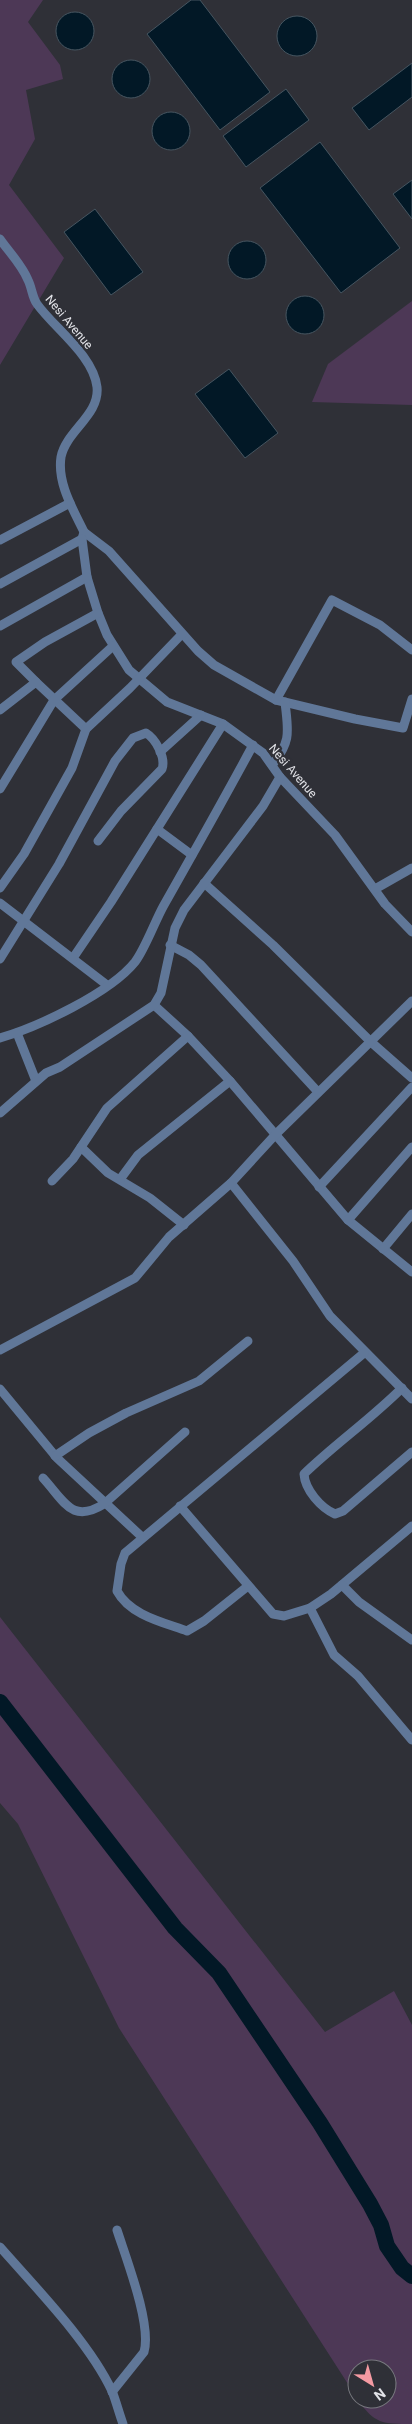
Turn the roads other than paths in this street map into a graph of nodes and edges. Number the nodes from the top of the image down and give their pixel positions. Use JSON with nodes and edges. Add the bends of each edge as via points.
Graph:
{"nodes":[{"id":1,"x":0,"y":239,"type":"edge"},
{"id":2,"x":70,"y":503,"type":"junction"},
{"id":3,"x":83,"y":535,"type":"junction"},
{"id":4,"x":0,"y":540,"type":"edge"},
{"id":5,"x":87,"y":576,"type":"junction"},
{"id":6,"x":0,"y":584,"type":"edge"},
{"id":7,"x":98,"y":613,"type":"junction"},
{"id":8,"x":0,"y":626,"type":"edge"},
{"id":9,"x":182,"y":634,"type":"junction"},
{"id":10,"x":113,"y":646,"type":"junction"},
{"id":11,"x":412,"y":650,"type":"edge"},
{"id":12,"x":138,"y":679,"type":"junction"},
{"id":13,"x":36,"y":682,"type":"junction"},
{"id":14,"x":412,"y":699,"type":"edge"},
{"id":15,"x":54,"y":700,"type":"junction"},
{"id":16,"x":280,"y":701,"type":"junction"},
{"id":17,"x":0,"y":710,"type":"edge"},
{"id":18,"x":201,"y":715,"type":"junction"},
{"id":19,"x":223,"y":724,"type":"junction"},
{"id":20,"x":86,"y":729,"type":"junction"},
{"id":21,"x":252,"y":745,"type":"junction"},
{"id":22,"x":160,"y":752,"type":"junction"},
{"id":23,"x":272,"y":765,"type":"junction"},
{"id":24,"x":280,"y":777,"type":"junction"},
{"id":25,"x":0,"y":789,"type":"edge"},
{"id":26,"x":157,"y":828,"type":"junction"},
{"id":27,"x":98,"y":841,"type":"dead end"},
{"id":28,"x":192,"y":855,"type":"junction"},
{"id":29,"x":412,"y":868,"type":"edge"},
{"id":30,"x":204,"y":883,"type":"junction"},
{"id":31,"x":0,"y":888,"type":"edge"},
{"id":32,"x":375,"y":889,"type":"junction"},
{"id":33,"x":0,"y":903,"type":"edge"},
{"id":34,"x":23,"y":922,"type":"junction"},
{"id":35,"x":412,"y":932,"type":"edge"},
{"id":36,"x":170,"y":945,"type":"junction"},
{"id":37,"x":73,"y":958,"type":"junction"},
{"id":38,"x":0,"y":959,"type":"edge"},
{"id":39,"x":107,"y":985,"type":"junction"},
{"id":40,"x":412,"y":1001,"type":"edge"},
{"id":41,"x":154,"y":1004,"type":"junction"},
{"id":42,"x":17,"y":1033,"type":"junction"},
{"id":43,"x":188,"y":1036,"type":"junction"},
{"id":44,"x":0,"y":1038,"type":"edge"},
{"id":45,"x":371,"y":1042,"type":"junction"},
{"id":46,"x":412,"y":1076,"type":"edge"},
{"id":47,"x":36,"y":1081,"type":"junction"},
{"id":48,"x":230,"y":1081,"type":"junction"},
{"id":49,"x":412,"y":1087,"type":"edge"},
{"id":50,"x":318,"y":1092,"type":"junction"},
{"id":51,"x":0,"y":1113,"type":"edge"},
{"id":52,"x":276,"y":1134,"type":"junction"},
{"id":53,"x":412,"y":1146,"type":"edge"},
{"id":54,"x":81,"y":1147,"type":"junction"},
{"id":55,"x":121,"y":1178,"type":"junction"},
{"id":56,"x":52,"y":1181,"type":"dead end"},
{"id":57,"x":231,"y":1183,"type":"junction"},
{"id":58,"x":319,"y":1187,"type":"junction"},
{"id":59,"x":412,"y":1214,"type":"edge"},
{"id":60,"x":348,"y":1220,"type":"junction"},
{"id":61,"x":184,"y":1225,"type":"junction"},
{"id":62,"x":383,"y":1250,"type":"junction"},
{"id":63,"x":412,"y":1272,"type":"edge"},
{"id":64,"x":248,"y":1341,"type":"dead end"},
{"id":65,"x":0,"y":1350,"type":"edge"},
{"id":66,"x":364,"y":1353,"type":"junction"},
{"id":67,"x":402,"y":1388,"type":"junction"},
{"id":68,"x":0,"y":1389,"type":"edge"},
{"id":69,"x":412,"y":1399,"type":"edge"},
{"id":70,"x":185,"y":1432,"type":"dead end"},
{"id":71,"x":412,"y":1452,"type":"edge"},
{"id":72,"x":55,"y":1456,"type":"junction"},
{"id":73,"x":43,"y":1478,"type":"dead end"},
{"id":74,"x":104,"y":1504,"type":"junction"},
{"id":75,"x":180,"y":1506,"type":"junction"},
{"id":76,"x":411,"y":1528,"type":"edge"},
{"id":77,"x":142,"y":1537,"type":"junction"},
{"id":78,"x":342,"y":1585,"type":"junction"},
{"id":79,"x":248,"y":1586,"type":"junction"},
{"id":80,"x":310,"y":1608,"type":"junction"},
{"id":81,"x":412,"y":1640,"type":"edge"},
{"id":82,"x":412,"y":1740,"type":"edge"},
{"id":83,"x":118,"y":2230,"type":"dead end"},
{"id":84,"x":0,"y":2247,"type":"edge"},
{"id":85,"x":112,"y":2392,"type":"junction"},
{"id":86,"x":123,"y":2424,"type":"edge"}],
"edges":[{"from":1,"to":2,"type":"street","name":"Nesi Avenue","via":[[28,279],[36,302],[82,355],[97,388],[90,410],[67,440],[61,456],[63,482]]},
{"from":2,"to":3,"type":"street","name":"Nesi Avenue"},
{"from":2,"to":4,"type":"street"},
{"from":3,"to":5,"type":"street","name":"Nesi Avenue"},
{"from":3,"to":6,"type":"street"},
{"from":3,"to":9,"type":"street","via":[[109,551]]},
{"from":5,"to":7,"type":"street","name":"Nesi Avenue"},
{"from":5,"to":8,"type":"street"},
{"from":7,"to":10,"type":"street","name":"Nesi Avenue"},
{"from":7,"to":13,"type":"street","via":[[16,662]]},
{"from":9,"to":12,"type":"street"},
{"from":9,"to":16,"type":"street","via":[[214,665]]},
{"from":10,"to":12,"type":"street","name":"Nesi Avenue"},
{"from":10,"to":15,"type":"street"},
{"from":11,"to":16,"type":"street","via":[[380,625],[332,600]]},
{"from":12,"to":18,"type":"street","name":"Nesi Avenue","via":[[167,702]]},
{"from":12,"to":20,"type":"street"},
{"from":13,"to":15,"type":"street"},
{"from":13,"to":17,"type":"street"},
{"from":14,"to":16,"type":"street","via":[[403,728]]},
{"from":15,"to":20,"type":"street"},
{"from":15,"to":25,"type":"street"},
{"from":16,"to":23,"type":"street","via":[[288,735],[284,751]]},
{"from":18,"to":19,"type":"street","name":"Nesi Avenue"},
{"from":18,"to":22,"type":"street"},
{"from":19,"to":21,"type":"street","name":"Nesi Avenue"},
{"from":19,"to":26,"type":"street"},
{"from":20,"to":31,"type":"street","via":[[72,768],[24,854]]},
{"from":21,"to":23,"type":"street","name":"Nesi Avenue"},
{"from":21,"to":28,"type":"street"},
{"from":22,"to":27,"type":"street","via":[[164,761],[162,769],[121,811]]},
{"from":22,"to":34,"type":"street","via":[[146,733],[134,738],[115,761],[78,832]]},
{"from":23,"to":24,"type":"street","name":"Nesi Avenue"},
{"from":24,"to":30,"type":"street","via":[[263,806]]},
{"from":24,"to":32,"type":"street","name":"Nesi Avenue","via":[[335,835]]},
{"from":26,"to":28,"type":"street"},
{"from":26,"to":37,"type":"street"},
{"from":28,"to":39,"type":"street","via":[[136,961]]},
{"from":29,"to":32,"type":"street"},
{"from":30,"to":36,"type":"street","via":[[184,910]]},
{"from":30,"to":45,"type":"street"},
{"from":32,"to":35,"type":"street","name":"Nesi Avenue"},
{"from":33,"to":34,"type":"street"},
{"from":34,"to":37,"type":"street"},
{"from":34,"to":38,"type":"street"},
{"from":36,"to":41,"type":"street","via":[[161,993]]},
{"from":36,"to":50,"type":"street","via":[[201,965]]},
{"from":37,"to":39,"type":"street"},
{"from":39,"to":42,"type":"street","via":[[73,1007]]},
{"from":40,"to":45,"type":"street"},
{"from":41,"to":43,"type":"street"},
{"from":41,"to":47,"type":"street"},
{"from":42,"to":44,"type":"street"},
{"from":42,"to":47,"type":"street"},
{"from":43,"to":48,"type":"street"},
{"from":43,"to":54,"type":"street","via":[[107,1108]]},
{"from":45,"to":46,"type":"street"},
{"from":45,"to":50,"type":"street"},
{"from":47,"to":51,"type":"street"},
{"from":48,"to":52,"type":"street"},
{"from":48,"to":55,"type":"street","via":[[138,1155]]},
{"from":49,"to":58,"type":"street"},
{"from":50,"to":52,"type":"street"},
{"from":52,"to":57,"type":"street"},
{"from":52,"to":58,"type":"street"},
{"from":53,"to":60,"type":"street"},
{"from":54,"to":55,"type":"street","via":[[108,1172]]},
{"from":54,"to":56,"type":"street"},
{"from":55,"to":61,"type":"street"},
{"from":57,"to":61,"type":"street"},
{"from":57,"to":66,"type":"street","via":[[293,1262],[330,1316]]},
{"from":58,"to":60,"type":"street"},
{"from":59,"to":62,"type":"street"},
{"from":60,"to":62,"type":"street"},
{"from":61,"to":65,"type":"street","via":[[169,1237],[135,1278]]},
{"from":62,"to":63,"type":"street"},
{"from":64,"to":72,"type":"street","via":[[199,1381],[126,1413]]},
{"from":66,"to":67,"type":"street"},
{"from":66,"to":75,"type":"street"},
{"from":67,"to":69,"type":"street"},
{"from":67,"to":71,"type":"street","via":[[317,1461],[304,1474],[305,1483],[326,1510],[335,1514],[343,1511]]},
{"from":68,"to":72,"type":"street"},
{"from":70,"to":74,"type":"street"},
{"from":72,"to":74,"type":"street"},
{"from":73,"to":74,"type":"street","via":[[80,1514]]},
{"from":74,"to":77,"type":"street"},
{"from":75,"to":77,"type":"street"},
{"from":75,"to":79,"type":"street"},
{"from":76,"to":78,"type":"street"},
{"from":77,"to":79,"type":"street","via":[[125,1553],[120,1564],[117,1591],[128,1606],[158,1621],[187,1631]]},
{"from":78,"to":80,"type":"street"},
{"from":78,"to":81,"type":"street","via":[[359,1602]]},
{"from":79,"to":80,"type":"street","via":[[273,1614],[284,1616]]},
{"from":80,"to":82,"type":"street","via":[[334,1655],[358,1676]]},
{"from":83,"to":85,"type":"street","via":[[135,2287],[146,2344],[144,2352]]},
{"from":84,"to":85,"type":"street","via":[[87,2351]]},
{"from":85,"to":86,"type":"street"}]}
